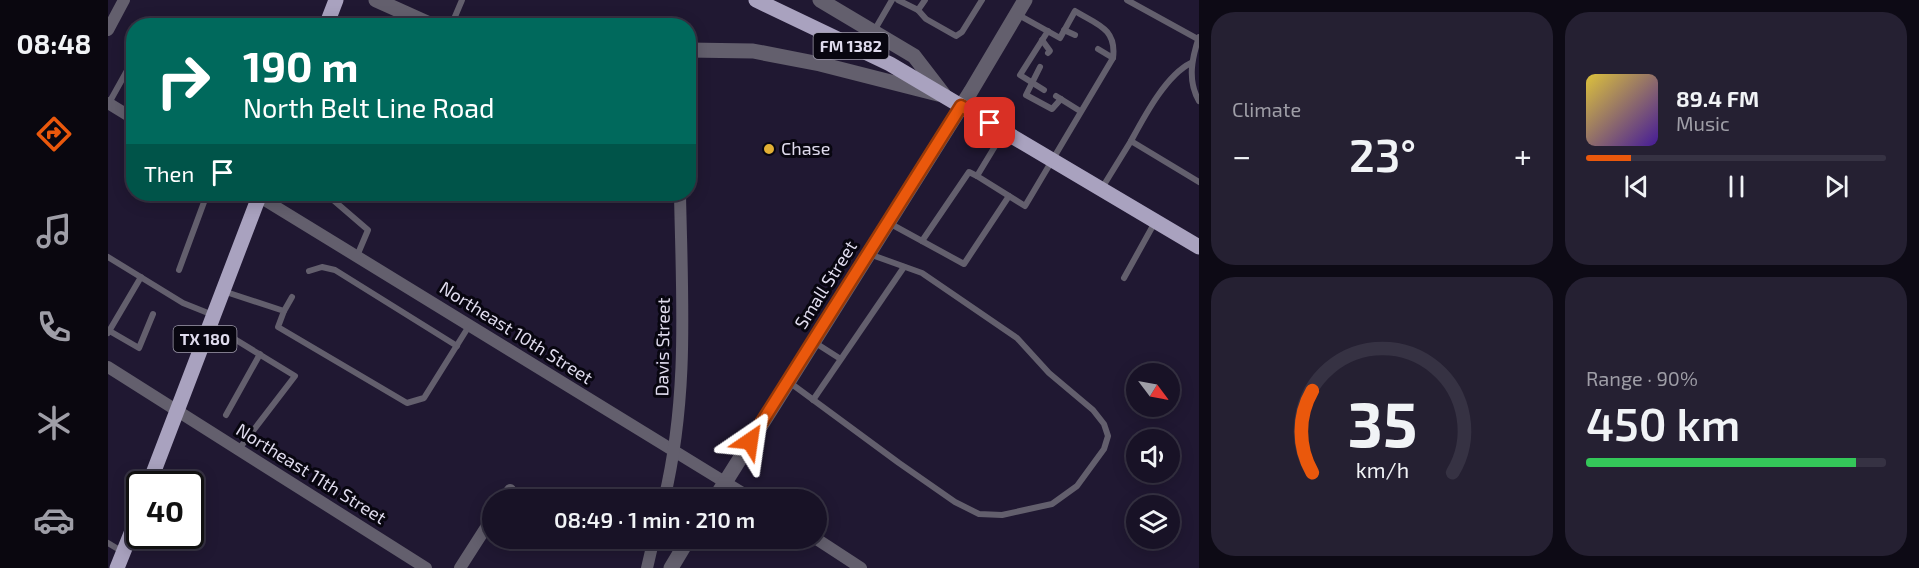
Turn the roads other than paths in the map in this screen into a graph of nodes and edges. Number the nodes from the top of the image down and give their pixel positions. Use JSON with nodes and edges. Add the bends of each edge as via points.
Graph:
{"nodes":[{"id":1,"x":124,"y":0,"type":"edge"},
{"id":2,"x":336,"y":0,"type":"edge"},
{"id":3,"x":376,"y":0,"type":"edge"},
{"id":4,"x":462,"y":0,"type":"edge"},
{"id":5,"x":756,"y":0,"type":"edge"},
{"id":6,"x":820,"y":0,"type":"edge"},
{"id":7,"x":892,"y":0,"type":"edge"},
{"id":8,"x":898,"y":0,"type":"edge"},
{"id":9,"x":925,"y":0,"type":"edge"},
{"id":10,"x":982,"y":0,"type":"edge"},
{"id":11,"x":1127,"y":0,"type":"edge"},
{"id":12,"x":1021,"y":4,"type":"edge"},
{"id":13,"x":918,"y":10,"type":"junction"},
{"id":14,"x":329,"y":18,"type":"edge"},
{"id":15,"x":416,"y":18,"type":"edge"},
{"id":16,"x":454,"y":18,"type":"edge"},
{"id":17,"x":108,"y":30,"type":"edge"},
{"id":18,"x":1064,"y":30,"type":"junction"},
{"id":19,"x":1048,"y":31,"type":"junction"},
{"id":20,"x":874,"y":32,"type":"junction"},
{"id":21,"x":1075,"y":36,"type":"dead end"},
{"id":22,"x":1199,"y":38,"type":"edge"},
{"id":23,"x":1042,"y":40,"type":"junction"},
{"id":24,"x":1098,"y":49,"type":"dead end"},
{"id":25,"x":696,"y":50,"type":"edge"},
{"id":26,"x":1048,"y":53,"type":"dead end"},
{"id":27,"x":1113,"y":57,"type":"junction"},
{"id":28,"x":1191,"y":63,"type":"junction"},
{"id":29,"x":1040,"y":67,"type":"dead end"},
{"id":30,"x":126,"y":72,"type":"edge"},
{"id":31,"x":1031,"y":82,"type":"junction"},
{"id":32,"x":1044,"y":90,"type":"dead end"},
{"id":33,"x":944,"y":95,"type":"junction"},
{"id":34,"x":1199,"y":101,"type":"edge"},
{"id":35,"x":109,"y":103,"type":"edge"},
{"id":36,"x":961,"y":106,"type":"junction"},
{"id":37,"x":1080,"y":111,"type":"junction"},
{"id":38,"x":126,"y":114,"type":"edge"},
{"id":39,"x":1004,"y":132,"type":"junction"},
{"id":40,"x":1131,"y":141,"type":"junction"},
{"id":41,"x":1052,"y":160,"type":"junction"},
{"id":42,"x":977,"y":176,"type":"junction"},
{"id":43,"x":1199,"y":182,"type":"edge"},
{"id":44,"x":1101,"y":189,"type":"junction"},
{"id":45,"x":1009,"y":196,"type":"junction"},
{"id":46,"x":204,"y":201,"type":"edge"},
{"id":47,"x":255,"y":201,"type":"edge"},
{"id":48,"x":269,"y":201,"type":"edge"},
{"id":49,"x":339,"y":201,"type":"edge"},
{"id":50,"x":680,"y":201,"type":"edge"},
{"id":51,"x":1155,"y":221,"type":"junction"},
{"id":52,"x":888,"y":223,"type":"junction"},
{"id":53,"x":922,"y":241,"type":"junction"},
{"id":54,"x":1199,"y":247,"type":"edge"},
{"id":55,"x":869,"y":254,"type":"junction"},
{"id":56,"x":357,"y":256,"type":"junction"},
{"id":57,"x":108,"y":257,"type":"edge"},
{"id":58,"x":904,"y":267,"type":"junction"},
{"id":59,"x":179,"y":270,"type":"dead end"},
{"id":60,"x":309,"y":271,"type":"dead end"},
{"id":61,"x":141,"y":277,"type":"junction"},
{"id":62,"x":1124,"y":278,"type":"dead end"},
{"id":63,"x":223,"y":291,"type":"junction"},
{"id":64,"x":292,"y":297,"type":"dead end"},
{"id":65,"x":284,"y":311,"type":"junction"},
{"id":66,"x":153,"y":314,"type":"dead end"},
{"id":67,"x":212,"y":320,"type":"junction"},
{"id":68,"x":470,"y":325,"type":"junction"},
{"id":69,"x":108,"y":332,"type":"edge"},
{"id":70,"x":813,"y":342,"type":"junction"},
{"id":71,"x":457,"y":346,"type":"junction"},
{"id":72,"x":260,"y":354,"type":"junction"},
{"id":73,"x":839,"y":358,"type":"junction"},
{"id":74,"x":108,"y":367,"type":"edge"},
{"id":75,"x":788,"y":381,"type":"junction"},
{"id":76,"x":813,"y":400,"type":"junction"},
{"id":77,"x":177,"y":411,"type":"junction"},
{"id":78,"x":226,"y":415,"type":"dead end"},
{"id":79,"x":239,"y":450,"type":"junction"},
{"id":80,"x":675,"y":452,"type":"junction"},
{"id":81,"x":155,"y":471,"type":"edge"},
{"id":82,"x":725,"y":481,"type":"junction"},
{"id":83,"x":667,"y":489,"type":"edge"},
{"id":84,"x":720,"y":489,"type":"edge"},
{"id":85,"x":737,"y":489,"type":"edge"},
{"id":86,"x":482,"y":534,"type":"edge"},
{"id":87,"x":108,"y":543,"type":"edge"},
{"id":88,"x":126,"y":545,"type":"edge"},
{"id":89,"x":827,"y":546,"type":"edge"},
{"id":90,"x":651,"y":549,"type":"edge"},
{"id":91,"x":682,"y":549,"type":"edge"},
{"id":92,"x":123,"y":552,"type":"junction"},
{"id":93,"x":117,"y":568,"type":"edge"},
{"id":94,"x":426,"y":568,"type":"edge"},
{"id":95,"x":460,"y":568,"type":"edge"},
{"id":96,"x":647,"y":568,"type":"edge"},
{"id":97,"x":671,"y":568,"type":"edge"},
{"id":98,"x":861,"y":568,"type":"edge"}],
"edges":[{"from":1,"to":17,"type":"street"},
{"from":2,"to":14,"type":"main road"},
{"from":3,"to":15,"type":"street"},
{"from":4,"to":16,"type":"lane"},
{"from":5,"to":33,"type":"main road","number":"FM 1382","via":[[890,64]]},
{"from":6,"to":20,"type":"street","number":"FM 1382"},
{"from":7,"to":20,"type":"lane"},
{"from":8,"to":13,"type":"lane"},
{"from":9,"to":13,"type":"lane"},
{"from":10,"to":13,"type":"lane","via":[[956,36]]},
{"from":11,"to":22,"type":"lane"},
{"from":12,"to":19,"type":"lane"},
{"from":12,"to":36,"type":"street","name":"Small Street"},
{"from":18,"to":19,"type":"lane","via":[[1060,38]]},
{"from":18,"to":21,"type":"lane"},
{"from":18,"to":27,"type":"lane","via":[[1075,11],[1110,33],[1115,45]]},
{"from":19,"to":23,"type":"lane"},
{"from":20,"to":33,"type":"street","number":"FM 1382","via":[[914,56]]},
{"from":22,"to":28,"type":"lane"},
{"from":23,"to":26,"type":"lane"},
{"from":23,"to":31,"type":"lane","via":[[1020,75]]},
{"from":24,"to":27,"type":"lane"},
{"from":25,"to":33,"type":"street","via":[[753,51]]},
{"from":27,"to":37,"type":"lane"},
{"from":28,"to":34,"type":"lane"},
{"from":28,"to":40,"type":"lane","via":[[1178,69]]},
{"from":29,"to":31,"type":"lane"},
{"from":30,"to":35,"type":"lane"},
{"from":31,"to":32,"type":"lane"},
{"from":31,"to":37,"type":"lane","via":[[1026,95],[1052,109],[1058,98]]},
{"from":33,"to":36,"type":"main road"},
{"from":35,"to":38,"type":"street"},
{"from":36,"to":39,"type":"main road"},
{"from":36,"to":52,"type":"street","name":"Small Street"},
{"from":37,"to":41,"type":"lane"},
{"from":39,"to":41,"type":"main road"},
{"from":39,"to":42,"type":"lane"},
{"from":40,"to":43,"type":"lane"},
{"from":40,"to":44,"type":"lane"},
{"from":41,"to":44,"type":"main road"},
{"from":41,"to":45,"type":"lane","via":[[1024,206]]},
{"from":42,"to":45,"type":"lane"},
{"from":42,"to":53,"type":"lane","via":[[969,171]]},
{"from":44,"to":51,"type":"main road"},
{"from":45,"to":53,"type":"lane","via":[[964,264]]},
{"from":46,"to":59,"type":"lane"},
{"from":47,"to":63,"type":"main road","number":"TX 180"},
{"from":48,"to":56,"type":"street","name":"Northeast 10th Street"},
{"from":49,"to":56,"type":"lane","via":[[368,230]]},
{"from":50,"to":80,"type":"street","name":"Davis Street","via":[[683,379]]},
{"from":51,"to":54,"type":"main road"},
{"from":51,"to":62,"type":"lane"},
{"from":52,"to":53,"type":"lane"},
{"from":52,"to":55,"type":"street","name":"Small Street"},
{"from":55,"to":58,"type":"lane"},
{"from":55,"to":70,"type":"street","name":"Small Street"},
{"from":56,"to":68,"type":"street","name":"Northeast 10th Street"},
{"from":57,"to":61,"type":"lane"},
{"from":58,"to":73,"type":"lane"},
{"from":58,"to":76,"type":"lane","via":[[947,288],[1017,338],[1104,424],[1108,436],[1104,449],[1077,486],[1052,504],[1002,516],[980,514],[946,496]]},
{"from":60,"to":71,"type":"lane","via":[[322,267],[335,270]]},
{"from":61,"to":67,"type":"lane"},
{"from":61,"to":69,"type":"lane"},
{"from":63,"to":65,"type":"lane"},
{"from":63,"to":67,"type":"main road","number":"TX 180"},
{"from":64,"to":65,"type":"lane"},
{"from":65,"to":71,"type":"lane","via":[[278,327],[407,403],[424,398]]},
{"from":66,"to":69,"type":"lane","via":[[139,348]]},
{"from":67,"to":72,"type":"lane"},
{"from":67,"to":77,"type":"main road","number":"TX 180"},
{"from":68,"to":71,"type":"lane"},
{"from":68,"to":80,"type":"street","name":"Northeast 10th Street"},
{"from":70,"to":73,"type":"lane"},
{"from":70,"to":75,"type":"street","name":"Small Street"},
{"from":72,"to":78,"type":"lane"},
{"from":72,"to":79,"type":"lane","via":[[295,376]]},
{"from":73,"to":76,"type":"lane"},
{"from":74,"to":77,"type":"street","name":"Northeast 11th Street"},
{"from":75,"to":76,"type":"lane"},
{"from":75,"to":82,"type":"street","name":"Small Street"},
{"from":77,"to":79,"type":"street","name":"Northeast 11th Street"},
{"from":77,"to":81,"type":"main road","number":"TX 180"},
{"from":79,"to":94,"type":"street","name":"Northeast 11th Street"},
{"from":80,"to":82,"type":"street","name":"Northeast 10th Street"},
{"from":80,"to":83,"type":"street","name":"Davis Street"},
{"from":82,"to":84,"type":"street","name":"Small Street"},
{"from":82,"to":85,"type":"street","name":"Northeast 10th Street"},
{"from":86,"to":95,"type":"street"},
{"from":87,"to":92,"type":"lane"},
{"from":88,"to":92,"type":"main road"},
{"from":89,"to":98,"type":"street"},
{"from":90,"to":96,"type":"street"},
{"from":91,"to":97,"type":"street"},
{"from":92,"to":93,"type":"main road"}]}
